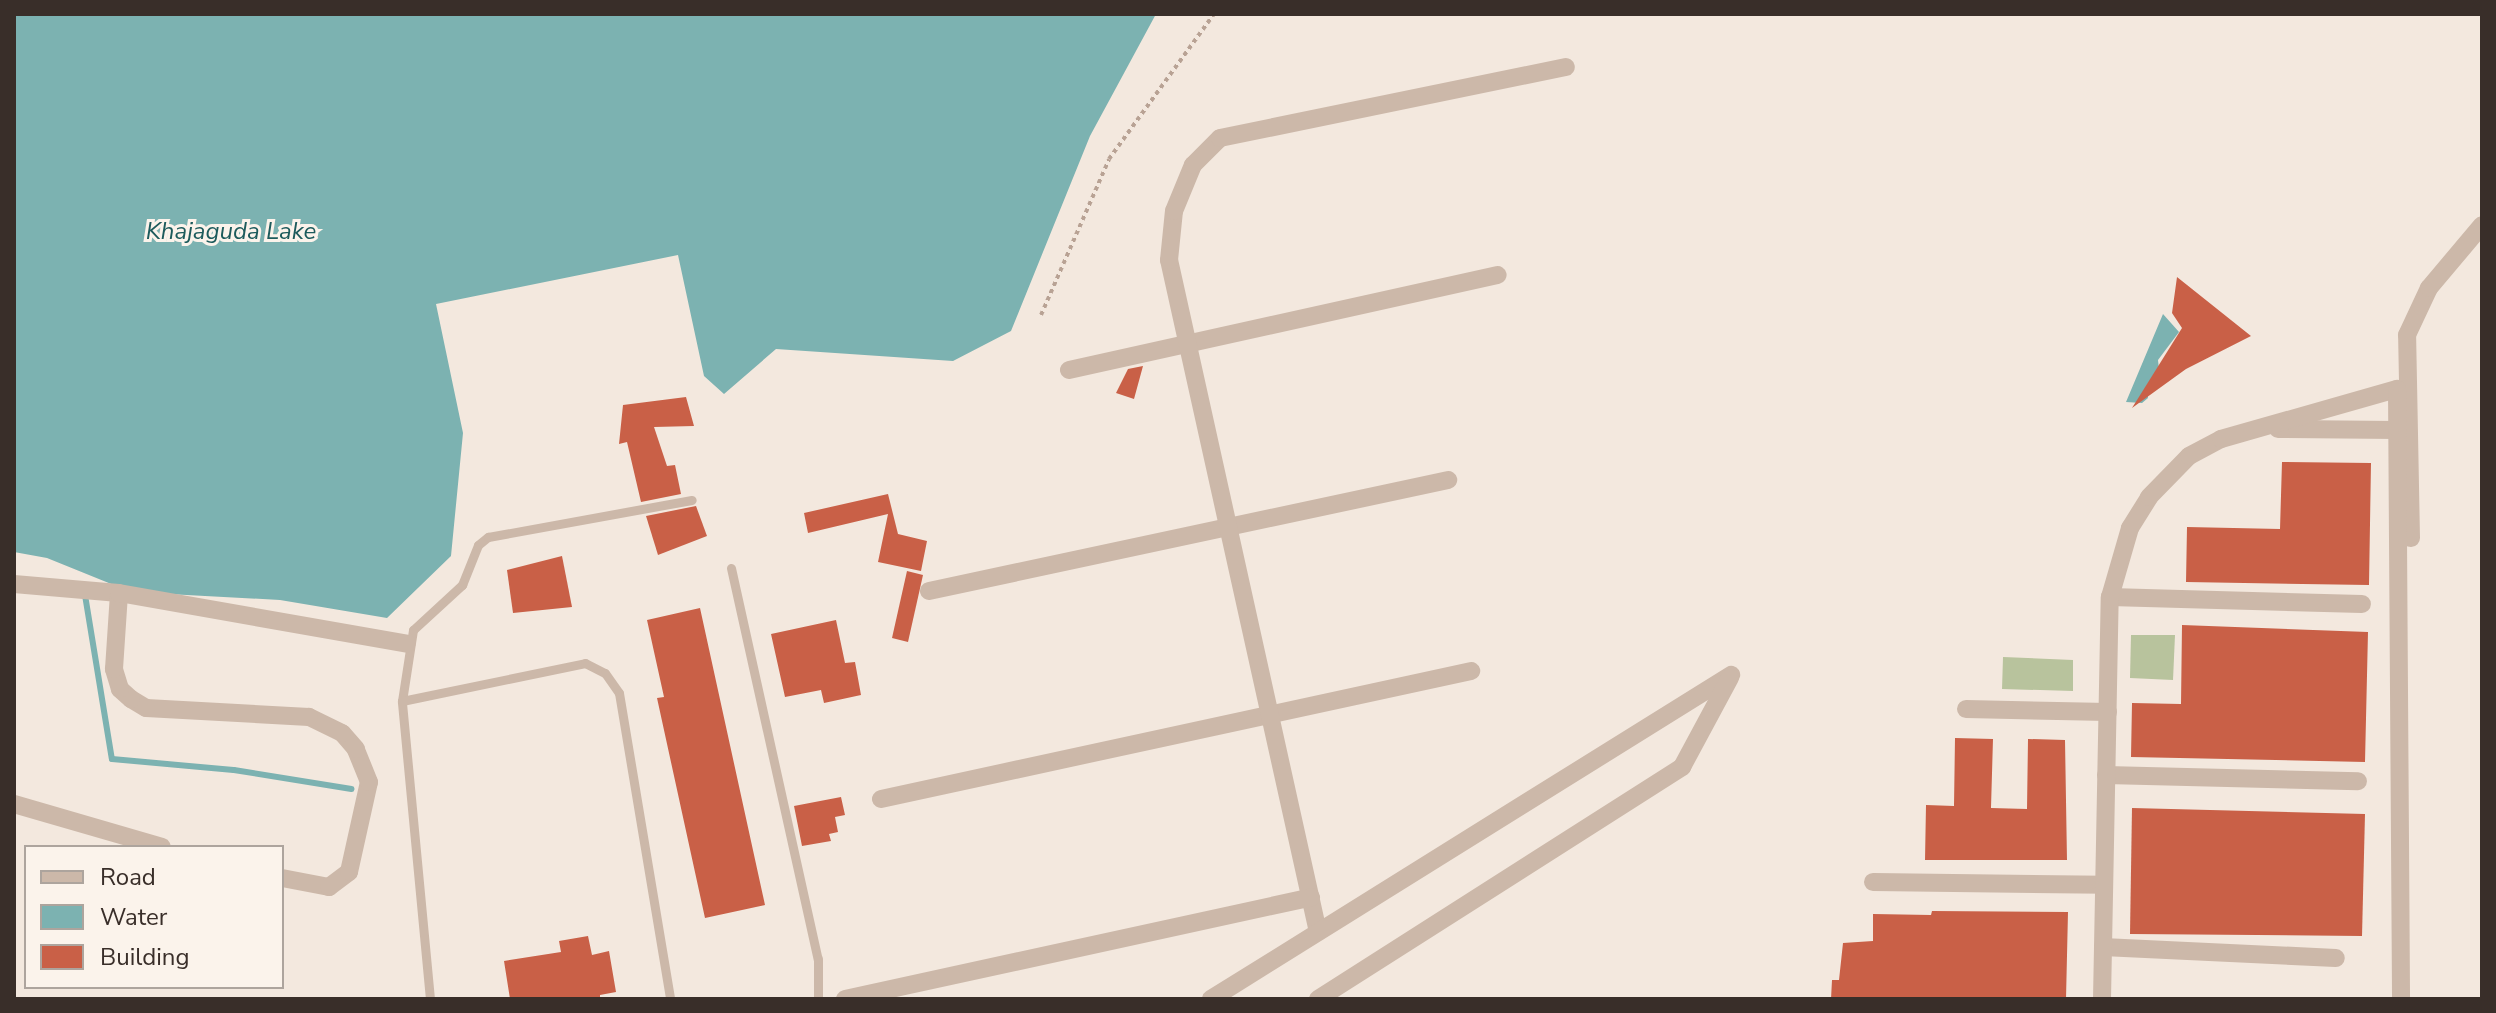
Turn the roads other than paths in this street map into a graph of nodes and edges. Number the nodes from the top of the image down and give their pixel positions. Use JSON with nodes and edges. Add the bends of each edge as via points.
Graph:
{"nodes":[{"id":1,"x":1566,"y":67,"type":"dead end"},
{"id":2,"x":2482,"y":225,"type":"edge"},
{"id":3,"x":2482,"y":241,"type":"edge"},
{"id":4,"x":1498,"y":275,"type":"dead end"},
{"id":5,"x":1187,"y":344,"type":"junction"},
{"id":6,"x":1069,"y":370,"type":"dead end"},
{"id":7,"x":2403,"y":389,"type":"junction"},
{"id":8,"x":2255,"y":429,"type":"junction"},
{"id":9,"x":2397,"y":430,"type":"junction"},
{"id":10,"x":1448,"y":480,"type":"dead end"},
{"id":11,"x":692,"y":500,"type":"dead end"},
{"id":12,"x":1228,"y":527,"type":"junction"},
{"id":13,"x":731,"y":568,"type":"dead end"},
{"id":14,"x":14,"y":584,"type":"edge"},
{"id":15,"x":929,"y":591,"type":"dead end"},
{"id":16,"x":119,"y":593,"type":"junction"},
{"id":17,"x":2110,"y":597,"type":"junction"},
{"id":18,"x":2362,"y":604,"type":"dead end"},
{"id":19,"x":407,"y":644,"type":"junction"},
{"id":20,"x":1471,"y":671,"type":"dead end"},
{"id":21,"x":402,"y":701,"type":"junction"},
{"id":22,"x":1966,"y":709,"type":"dead end"},
{"id":23,"x":2108,"y":712,"type":"junction"},
{"id":24,"x":1270,"y":715,"type":"junction"},
{"id":25,"x":2106,"y":775,"type":"junction"},
{"id":26,"x":2358,"y":781,"type":"dead end"},
{"id":27,"x":881,"y":799,"type":"dead end"},
{"id":28,"x":14,"y":804,"type":"edge"},
{"id":29,"x":155,"y":845,"type":"edge"},
{"id":30,"x":284,"y":878,"type":"edge"},
{"id":31,"x":1873,"y":882,"type":"dead end"},
{"id":32,"x":2104,"y":885,"type":"junction"},
{"id":33,"x":1311,"y":897,"type":"junction"},
{"id":34,"x":1318,"y":932,"type":"junction"},
{"id":35,"x":2103,"y":947,"type":"junction"},
{"id":36,"x":2336,"y":958,"type":"dead end"},
{"id":37,"x":430,"y":999,"type":"edge"},
{"id":38,"x":670,"y":999,"type":"edge"},
{"id":39,"x":818,"y":999,"type":"edge"},
{"id":40,"x":845,"y":999,"type":"edge"},
{"id":41,"x":1211,"y":999,"type":"edge"},
{"id":42,"x":1318,"y":999,"type":"edge"},
{"id":43,"x":2102,"y":999,"type":"edge"},
{"id":44,"x":2401,"y":999,"type":"edge"},
{"id":45,"x":2413,"y":999,"type":"edge"}],
"edges":[{"from":1,"to":5,"type":"street","via":[[1220,138],[1193,165],[1174,211],[1169,260]]},
{"from":2,"to":7,"type":"street","via":[[2429,288],[2407,335]]},
{"from":3,"to":7,"type":"street","via":[[2440,295],[2420,334]]},
{"from":4,"to":5,"type":"street"},
{"from":5,"to":6,"type":"street"},
{"from":5,"to":12,"type":"street"},
{"from":7,"to":8,"type":"street"},
{"from":7,"to":9,"type":"street"},
{"from":7,"to":45,"type":"street"},
{"from":8,"to":9,"type":"street"},
{"from":8,"to":17,"type":"street","via":[[2189,456],[2149,497],[2125,542]]},
{"from":9,"to":44,"type":"street"},
{"from":10,"to":12,"type":"street"},
{"from":11,"to":19,"type":"lane","via":[[488,537],[478,545],[462,585],[420,620]]},
{"from":12,"to":15,"type":"street"},
{"from":12,"to":24,"type":"street"},
{"from":13,"to":39,"type":"lane","via":[[818,959]]},
{"from":14,"to":16,"type":"street"},
{"from":16,"to":19,"type":"street"},
{"from":16,"to":30,"type":"street","via":[[114,669],[120,689],[131,699],[146,708],[309,717],[342,733],[356,749],[369,782],[349,872],[329,887]]},
{"from":17,"to":18,"type":"street"},
{"from":17,"to":23,"type":"street"},
{"from":19,"to":21,"type":"lane"},
{"from":20,"to":24,"type":"street"},
{"from":21,"to":37,"type":"lane"},
{"from":21,"to":38,"type":"lane","via":[[563,666],[585,663],[605,673],[619,693]]},
{"from":22,"to":23,"type":"street"},
{"from":23,"to":25,"type":"street"},
{"from":24,"to":27,"type":"street"},
{"from":24,"to":33,"type":"street"},
{"from":25,"to":26,"type":"street"},
{"from":25,"to":32,"type":"street"},
{"from":28,"to":29,"type":"street"},
{"from":31,"to":32,"type":"street"},
{"from":32,"to":35,"type":"street"},
{"from":33,"to":34,"type":"street"},
{"from":33,"to":40,"type":"street"},
{"from":34,"to":41,"type":"street"},
{"from":34,"to":42,"type":"street","via":[[1731,675],[1682,767]]},
{"from":35,"to":36,"type":"street"},
{"from":35,"to":43,"type":"street"}]}
